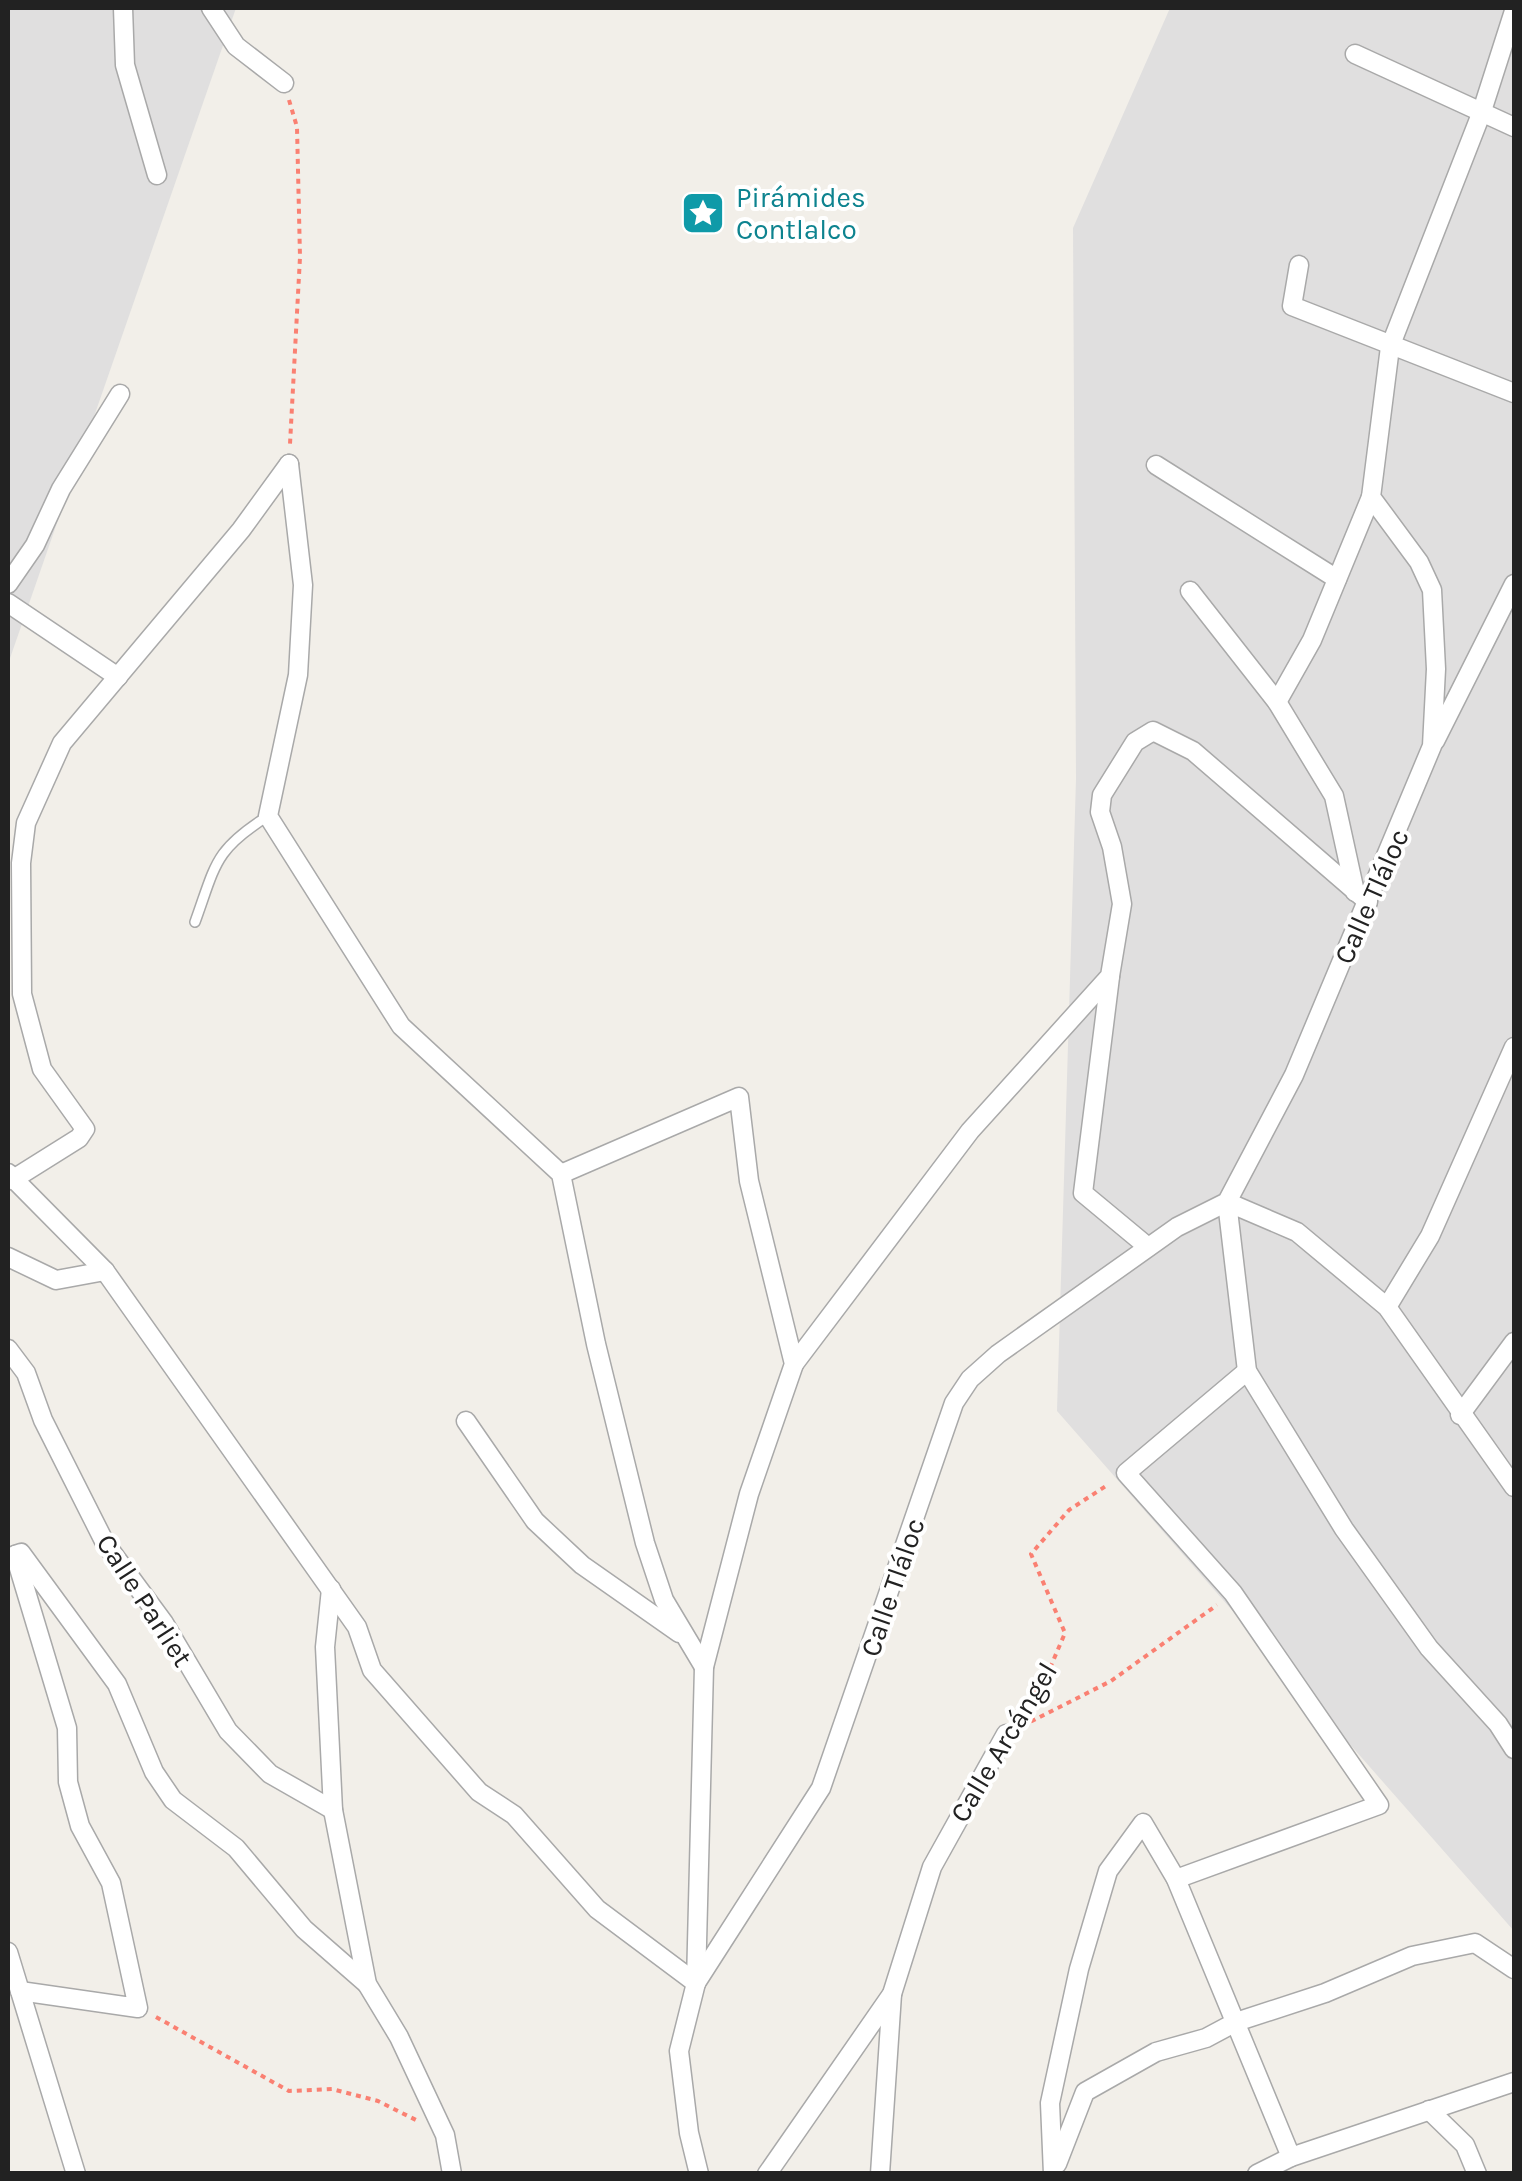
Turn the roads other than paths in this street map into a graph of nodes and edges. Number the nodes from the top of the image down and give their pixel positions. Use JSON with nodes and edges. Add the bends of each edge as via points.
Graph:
{"nodes":[{"id":1,"x":123,"y":8,"type":"edge"},
{"id":2,"x":211,"y":8,"type":"edge"},
{"id":3,"x":1514,"y":11,"type":"edge"},
{"id":4,"x":1354,"y":54,"type":"dead end"},
{"id":5,"x":284,"y":82,"type":"road end"},
{"id":6,"x":1481,"y":114,"type":"junction"},
{"id":7,"x":1514,"y":127,"type":"edge"},
{"id":8,"x":157,"y":175,"type":"dead end"},
{"id":9,"x":1299,"y":265,"type":"dead end"},
{"id":10,"x":1390,"y":347,"type":"junction"},
{"id":11,"x":1514,"y":392,"type":"edge"},
{"id":12,"x":120,"y":394,"type":"dead end"},
{"id":13,"x":1156,"y":465,"type":"dead end"},
{"id":14,"x":1371,"y":497,"type":"junction"},
{"id":15,"x":1337,"y":580,"type":"junction"},
{"id":16,"x":8,"y":584,"type":"edge"},
{"id":17,"x":1514,"y":584,"type":"edge"},
{"id":18,"x":1190,"y":591,"type":"dead end"},
{"id":19,"x":8,"y":603,"type":"edge"},
{"id":20,"x":118,"y":677,"type":"junction"},
{"id":21,"x":1277,"y":702,"type":"junction"},
{"id":22,"x":1432,"y":746,"type":"junction"},
{"id":23,"x":268,"y":816,"type":"junction"},
{"id":24,"x":1362,"y":897,"type":"junction"},
{"id":25,"x":196,"y":922,"type":"dead end"},
{"id":26,"x":1110,"y":976,"type":"junction"},
{"id":27,"x":1514,"y":1047,"type":"edge"},
{"id":28,"x":561,"y":1174,"type":"junction"},
{"id":29,"x":10,"y":1177,"type":"edge"},
{"id":30,"x":1227,"y":1202,"type":"junction"},
{"id":31,"x":1148,"y":1247,"type":"junction"},
{"id":32,"x":8,"y":1257,"type":"edge"},
{"id":33,"x":105,"y":1271,"type":"junction"},
{"id":34,"x":1387,"y":1307,"type":"junction"},
{"id":35,"x":1514,"y":1342,"type":"edge"},
{"id":36,"x":8,"y":1349,"type":"edge"},
{"id":37,"x":794,"y":1364,"type":"junction"},
{"id":38,"x":1248,"y":1372,"type":"junction"},
{"id":39,"x":1460,"y":1415,"type":"junction"},
{"id":40,"x":466,"y":1421,"type":"dead end"},
{"id":41,"x":1514,"y":1486,"type":"edge"},
{"id":42,"x":330,"y":1589,"type":"junction"},
{"id":43,"x":681,"y":1634,"type":"junction"},
{"id":44,"x":704,"y":1667,"type":"junction"},
{"id":45,"x":1006,"y":1734,"type":"road end"},
{"id":46,"x":1514,"y":1749,"type":"edge"},
{"id":47,"x":333,"y":1810,"type":"junction"},
{"id":48,"x":1176,"y":1879,"type":"junction"},
{"id":49,"x":8,"y":1952,"type":"edge"},
{"id":50,"x":1514,"y":1969,"type":"edge"},
{"id":51,"x":367,"y":1984,"type":"junction"},
{"id":52,"x":696,"y":1984,"type":"junction"},
{"id":53,"x":20,"y":1991,"type":"junction"},
{"id":54,"x":892,"y":1994,"type":"junction"},
{"id":55,"x":1236,"y":2022,"type":"junction"},
{"id":56,"x":1514,"y":2082,"type":"edge"},
{"id":57,"x":1429,"y":2110,"type":"junction"},
{"id":58,"x":1291,"y":2157,"type":"junction"},
{"id":59,"x":76,"y":2174,"type":"edge"},
{"id":60,"x":452,"y":2174,"type":"edge"},
{"id":61,"x":699,"y":2174,"type":"edge"},
{"id":62,"x":767,"y":2174,"type":"edge"},
{"id":63,"x":880,"y":2174,"type":"edge"},
{"id":64,"x":1054,"y":2174,"type":"edge"},
{"id":65,"x":1257,"y":2174,"type":"edge"},
{"id":66,"x":1477,"y":2174,"type":"edge"}],
"edges":[{"from":1,"to":8,"type":"street","via":[[126,65]]},
{"from":2,"to":5,"type":"street","via":[[236,46]]},
{"from":3,"to":6,"type":"street"},
{"from":4,"to":6,"type":"street"},
{"from":6,"to":7,"type":"street"},
{"from":6,"to":10,"type":"street"},
{"from":9,"to":10,"type":"street","via":[[1292,306]]},
{"from":10,"to":11,"type":"street"},
{"from":10,"to":14,"type":"street"},
{"from":12,"to":16,"type":"street"},
{"from":13,"to":15,"type":"street"},
{"from":14,"to":15,"type":"street"},
{"from":14,"to":22,"type":"street","name":"Calle Tláloc","via":[[1432,590]]},
{"from":15,"to":21,"type":"street"},
{"from":17,"to":22,"type":"street"},
{"from":18,"to":21,"type":"street"},
{"from":19,"to":20,"type":"street"},
{"from":20,"to":23,"type":"street","via":[[289,464],[302,603],[298,675]]},
{"from":20,"to":29,"type":"street","via":[[62,743],[26,823],[21,863],[22,994],[30,1030],[42,1069],[85,1129]]},
{"from":21,"to":24,"type":"street","via":[[1334,796]]},
{"from":22,"to":24,"type":"street","name":"Calle Tláloc"},
{"from":23,"to":25,"type":"lane","via":[[231,839],[218,857]]},
{"from":23,"to":28,"type":"street","via":[[401,1026]]},
{"from":24,"to":26,"type":"street","via":[[1193,751],[1153,731],[1135,742],[1102,795],[1100,812],[1122,904]]},
{"from":24,"to":30,"type":"street","name":"Calle Tláloc","via":[[1294,1075]]},
{"from":26,"to":31,"type":"street","via":[[1083,1193]]},
{"from":26,"to":37,"type":"street","via":[[970,1131]]},
{"from":27,"to":34,"type":"street","via":[[1430,1236]]},
{"from":28,"to":37,"type":"street","via":[[739,1097],[749,1181]]},
{"from":28,"to":43,"type":"street","via":[[646,1542]]},
{"from":29,"to":33,"type":"street"},
{"from":30,"to":31,"type":"street","name":"Calle Tláloc"},
{"from":30,"to":34,"type":"street","via":[[1297,1232]]},
{"from":30,"to":38,"type":"street"},
{"from":31,"to":52,"type":"street","name":"Calle Tláloc","via":[[998,1354],[954,1403],[821,1788]]},
{"from":32,"to":33,"type":"street","via":[[56,1280]]},
{"from":33,"to":42,"type":"street"},
{"from":34,"to":39,"type":"street"},
{"from":35,"to":39,"type":"street"},
{"from":36,"to":47,"type":"street","name":"Calle Parliet","via":[[26,1372],[105,1543],[164,1623],[228,1731],[270,1774]]},
{"from":37,"to":44,"type":"street","via":[[749,1494]]},
{"from":38,"to":46,"type":"street","via":[[1355,1544],[1429,1648]]},
{"from":38,"to":48,"type":"street","via":[[1126,1474],[1233,1594],[1380,1805]]},
{"from":39,"to":41,"type":"street"},
{"from":40,"to":43,"type":"street","via":[[535,1521],[582,1566]]},
{"from":42,"to":47,"type":"street","via":[[325,1647]]},
{"from":42,"to":52,"type":"street","via":[[357,1628],[372,1670],[479,1792],[514,1815],[597,1909]]},
{"from":43,"to":44,"type":"street"},
{"from":44,"to":52,"type":"street"},
{"from":45,"to":54,"type":"street","name":"Calle Arcángel","via":[[932,1867]]},
{"from":47,"to":51,"type":"street"},
{"from":48,"to":55,"type":"street"},
{"from":48,"to":64,"type":"street","via":[[1143,1822],[1108,1871],[1050,2103]]},
{"from":49,"to":53,"type":"street"},
{"from":50,"to":55,"type":"street","via":[[1475,1943],[1412,1956]]},
{"from":51,"to":53,"type":"street","via":[[304,1929],[236,1848],[174,1800],[154,1772],[116,1684],[18,1553],[67,1728],[72,1797],[111,1883],[138,2008]]},
{"from":51,"to":60,"type":"street","via":[[445,2135]]},
{"from":52,"to":61,"type":"street","via":[[680,2051]]},
{"from":53,"to":59,"type":"street"},
{"from":54,"to":62,"type":"street","name":"Calle Arcángel"},
{"from":54,"to":63,"type":"street"},
{"from":55,"to":58,"type":"street"},
{"from":55,"to":64,"type":"street","via":[[1156,2052],[1085,2092]]},
{"from":56,"to":57,"type":"street"},
{"from":57,"to":58,"type":"street"},
{"from":57,"to":66,"type":"street","via":[[1465,2145]]},
{"from":58,"to":65,"type":"street"}]}
